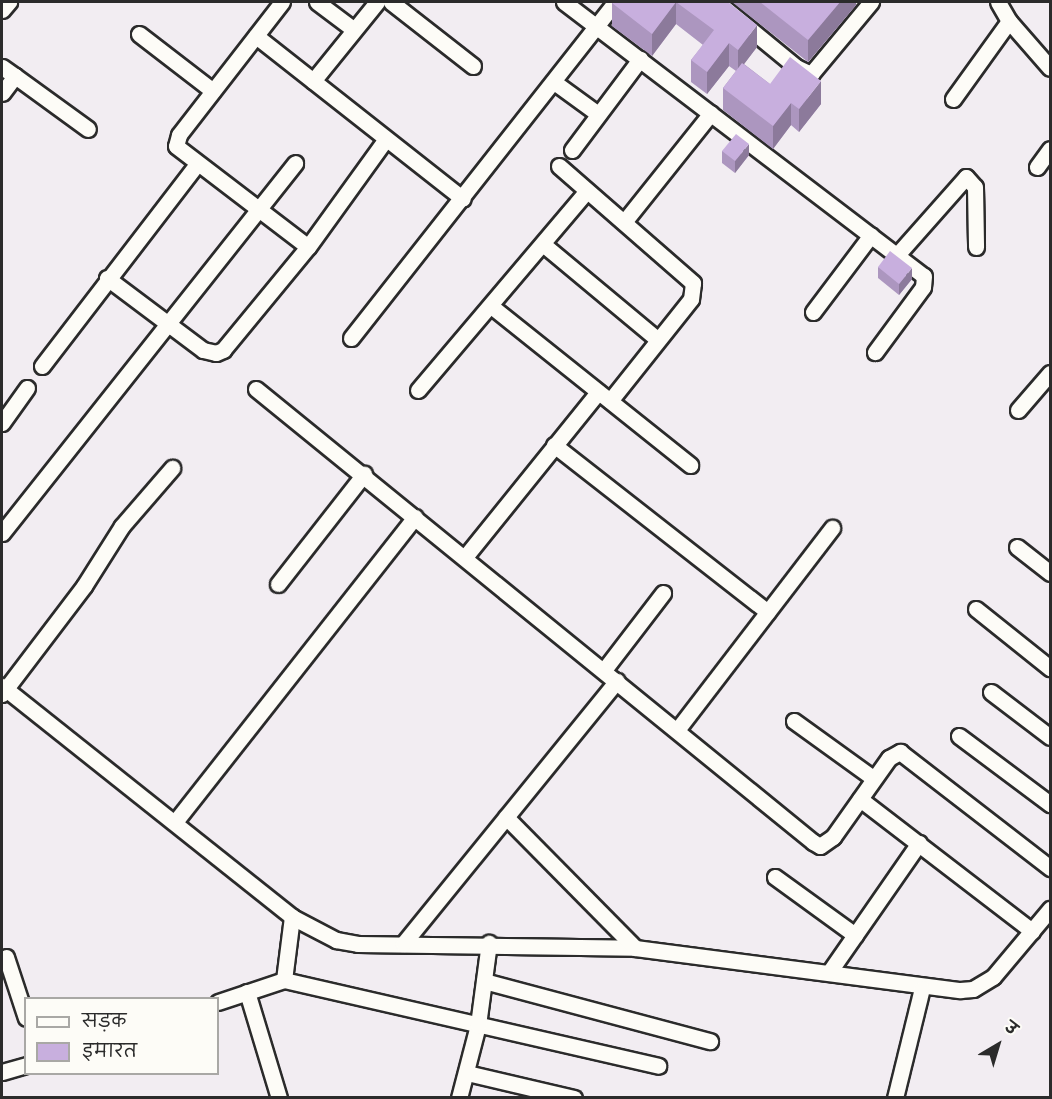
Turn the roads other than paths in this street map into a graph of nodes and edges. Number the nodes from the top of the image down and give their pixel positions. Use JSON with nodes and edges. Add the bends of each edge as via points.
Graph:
{"nodes":[{"id":1,"x":9,"y":2,"type":"edge"},
{"id":2,"x":282,"y":2,"type":"edge"},
{"id":3,"x":317,"y":2,"type":"edge"},
{"id":4,"x":377,"y":2,"type":"edge"},
{"id":5,"x":391,"y":2,"type":"edge"},
{"id":6,"x":564,"y":2,"type":"edge"},
{"id":7,"x":615,"y":2,"type":"edge"},
{"id":8,"x":717,"y":2,"type":"edge"},
{"id":9,"x":871,"y":2,"type":"edge"},
{"id":10,"x":998,"y":2,"type":"edge"},
{"id":11,"x":2,"y":10,"type":"edge"},
{"id":12,"x":1010,"y":21,"type":"junction"},
{"id":13,"x":596,"y":25,"type":"junction"},
{"id":14,"x":353,"y":29,"type":"junction"},
{"id":15,"x":139,"y":34,"type":"dead end"},
{"id":16,"x":256,"y":36,"type":"junction"},
{"id":17,"x":640,"y":59,"type":"junction"},
{"id":18,"x":473,"y":66,"type":"dead end"},
{"id":19,"x":2,"y":67,"type":"edge"},
{"id":20,"x":1050,"y":68,"type":"edge"},
{"id":21,"x":15,"y":76,"type":"junction"},
{"id":22,"x":313,"y":81,"type":"junction"},
{"id":23,"x":554,"y":82,"type":"junction"},
{"id":24,"x":213,"y":91,"type":"junction"},
{"id":25,"x":2,"y":93,"type":"edge"},
{"id":26,"x":953,"y":99,"type":"dead end"},
{"id":27,"x":711,"y":113,"type":"junction"},
{"id":28,"x":598,"y":114,"type":"junction"},
{"id":29,"x":88,"y":129,"type":"dead end"},
{"id":30,"x":386,"y":139,"type":"junction"},
{"id":31,"x":1050,"y":149,"type":"edge"},
{"id":32,"x":572,"y":150,"type":"dead end"},
{"id":33,"x":295,"y":163,"type":"dead end"},
{"id":34,"x":197,"y":165,"type":"junction"},
{"id":35,"x":558,"y":166,"type":"dead end"},
{"id":36,"x":1037,"y":167,"type":"dead end"},
{"id":37,"x":587,"y":191,"type":"junction"},
{"id":38,"x":463,"y":199,"type":"junction"},
{"id":39,"x":259,"y":211,"type":"junction"},
{"id":40,"x":624,"y":222,"type":"junction"},
{"id":41,"x":871,"y":235,"type":"junction"},
{"id":42,"x":544,"y":245,"type":"junction"},
{"id":43,"x":308,"y":246,"type":"junction"},
{"id":44,"x":976,"y":247,"type":"dead end"},
{"id":45,"x":897,"y":255,"type":"junction"},
{"id":46,"x":106,"y":278,"type":"junction"},
{"id":47,"x":491,"y":306,"type":"junction"},
{"id":48,"x":813,"y":312,"type":"dead end"},
{"id":49,"x":168,"y":322,"type":"junction"},
{"id":50,"x":351,"y":338,"type":"dead end"},
{"id":51,"x":657,"y":339,"type":"junction"},
{"id":52,"x":875,"y":352,"type":"dead end"},
{"id":53,"x":42,"y":366,"type":"dead end"},
{"id":54,"x":1050,"y":373,"type":"edge"},
{"id":55,"x":27,"y":388,"type":"dead end"},
{"id":56,"x":256,"y":389,"type":"dead end"},
{"id":57,"x":418,"y":390,"type":"dead end"},
{"id":58,"x":604,"y":396,"type":"junction"},
{"id":59,"x":6,"y":406,"type":"edge"},
{"id":60,"x":1018,"y":410,"type":"dead end"},
{"id":61,"x":2,"y":423,"type":"edge"},
{"id":62,"x":554,"y":445,"type":"junction"},
{"id":63,"x":690,"y":465,"type":"dead end"},
{"id":64,"x":172,"y":468,"type":"dead end"},
{"id":65,"x":364,"y":474,"type":"junction"},
{"id":66,"x":416,"y":517,"type":"junction"},
{"id":67,"x":832,"y":528,"type":"dead end"},
{"id":68,"x":2,"y":533,"type":"edge"},
{"id":69,"x":1017,"y":547,"type":"dead end"},
{"id":70,"x":465,"y":557,"type":"junction"},
{"id":71,"x":1050,"y":573,"type":"edge"},
{"id":72,"x":278,"y":584,"type":"dead end"},
{"id":73,"x":663,"y":593,"type":"dead end"},
{"id":74,"x":976,"y":609,"type":"dead end"},
{"id":75,"x":768,"y":612,"type":"junction"},
{"id":76,"x":1050,"y":668,"type":"edge"},
{"id":77,"x":604,"y":670,"type":"junction"},
{"id":78,"x":617,"y":681,"type":"junction"},
{"id":79,"x":3,"y":690,"type":"edge"},
{"id":80,"x":991,"y":692,"type":"dead end"},
{"id":81,"x":794,"y":722,"type":"dead end"},
{"id":82,"x":677,"y":730,"type":"junction"},
{"id":83,"x":959,"y":736,"type":"dead end"},
{"id":84,"x":1050,"y":737,"type":"edge"},
{"id":85,"x":873,"y":778,"type":"junction"},
{"id":86,"x":860,"y":799,"type":"junction"},
{"id":87,"x":1050,"y":804,"type":"edge"},
{"id":88,"x":506,"y":818,"type":"junction"},
{"id":89,"x":175,"y":822,"type":"junction"},
{"id":90,"x":918,"y":843,"type":"junction"},
{"id":91,"x":1050,"y":868,"type":"edge"},
{"id":92,"x":775,"y":877,"type":"dead end"},
{"id":93,"x":1050,"y":909,"type":"edge"},
{"id":94,"x":292,"y":916,"type":"junction"},
{"id":95,"x":1032,"y":931,"type":"junction"},
{"id":96,"x":855,"y":935,"type":"junction"},
{"id":97,"x":489,"y":943,"type":"junction"},
{"id":98,"x":403,"y":944,"type":"junction"},
{"id":99,"x":635,"y":948,"type":"junction"},
{"id":100,"x":6,"y":957,"type":"dead end"},
{"id":101,"x":830,"y":971,"type":"junction"},
{"id":102,"x":284,"y":980,"type":"junction"},
{"id":103,"x":484,"y":981,"type":"junction"},
{"id":104,"x":922,"y":988,"type":"junction"},
{"id":105,"x":247,"y":992,"type":"junction"},
{"id":106,"x":219,"y":1002,"type":"edge"},
{"id":107,"x":24,"y":1012,"type":"edge"},
{"id":108,"x":478,"y":1025,"type":"junction"},
{"id":109,"x":710,"y":1041,"type":"dead end"},
{"id":110,"x":24,"y":1066,"type":"edge"},
{"id":111,"x":658,"y":1066,"type":"dead end"},
{"id":112,"x":2,"y":1072,"type":"edge"},
{"id":113,"x":467,"y":1072,"type":"junction"},
{"id":114,"x":279,"y":1098,"type":"edge"},
{"id":115,"x":459,"y":1098,"type":"edge"},
{"id":116,"x":574,"y":1098,"type":"edge"},
{"id":117,"x":894,"y":1098,"type":"edge"}],
"edges":[{"from":1,"to":11,"type":"street"},
{"from":2,"to":16,"type":"street"},
{"from":3,"to":14,"type":"street"},
{"from":4,"to":14,"type":"street"},
{"from":5,"to":18,"type":"street"},
{"from":6,"to":13,"type":"street"},
{"from":7,"to":13,"type":"street"},
{"from":8,"to":9,"type":"street","via":[[796,67],[811,74]]},
{"from":10,"to":12,"type":"street"},
{"from":12,"to":20,"type":"street"},
{"from":12,"to":26,"type":"street"},
{"from":13,"to":17,"type":"street"},
{"from":13,"to":23,"type":"street"},
{"from":14,"to":22,"type":"street"},
{"from":15,"to":24,"type":"street"},
{"from":16,"to":22,"type":"street"},
{"from":16,"to":24,"type":"street"},
{"from":17,"to":27,"type":"street"},
{"from":17,"to":28,"type":"street"},
{"from":19,"to":21,"type":"street"},
{"from":21,"to":25,"type":"street"},
{"from":21,"to":29,"type":"street"},
{"from":22,"to":30,"type":"street"},
{"from":23,"to":28,"type":"street"},
{"from":23,"to":38,"type":"street"},
{"from":24,"to":34,"type":"street","via":[[176,141],[176,146]]},
{"from":27,"to":40,"type":"street"},
{"from":27,"to":41,"type":"street"},
{"from":28,"to":32,"type":"street"},
{"from":30,"to":38,"type":"street"},
{"from":30,"to":43,"type":"street"},
{"from":31,"to":36,"type":"street"},
{"from":33,"to":39,"type":"street"},
{"from":34,"to":39,"type":"street"},
{"from":34,"to":46,"type":"street"},
{"from":35,"to":37,"type":"street"},
{"from":37,"to":40,"type":"street"},
{"from":37,"to":42,"type":"street"},
{"from":38,"to":50,"type":"street"},
{"from":39,"to":43,"type":"street"},
{"from":39,"to":49,"type":"street"},
{"from":40,"to":51,"type":"street","via":[[693,283],[691,299]]},
{"from":41,"to":45,"type":"street"},
{"from":41,"to":48,"type":"street"},
{"from":42,"to":47,"type":"street"},
{"from":42,"to":51,"type":"street"},
{"from":43,"to":49,"type":"street","via":[[223,350],[203,350]]},
{"from":44,"to":45,"type":"street","via":[[975,187],[966,177]]},
{"from":45,"to":52,"type":"street","via":[[925,281]]},
{"from":46,"to":49,"type":"street"},
{"from":46,"to":53,"type":"street"},
{"from":47,"to":57,"type":"street"},
{"from":47,"to":58,"type":"street"},
{"from":49,"to":68,"type":"street"},
{"from":51,"to":58,"type":"street"},
{"from":54,"to":60,"type":"street"},
{"from":55,"to":59,"type":"street"},
{"from":56,"to":65,"type":"street"},
{"from":58,"to":62,"type":"street"},
{"from":58,"to":63,"type":"street"},
{"from":59,"to":61,"type":"street"},
{"from":62,"to":70,"type":"street"},
{"from":62,"to":75,"type":"street"},
{"from":64,"to":79,"type":"street","via":[[122,526],[84,586]]},
{"from":65,"to":66,"type":"street"},
{"from":65,"to":72,"type":"street"},
{"from":66,"to":70,"type":"street"},
{"from":66,"to":89,"type":"street"},
{"from":67,"to":75,"type":"street"},
{"from":69,"to":71,"type":"street"},
{"from":70,"to":77,"type":"street"},
{"from":73,"to":77,"type":"street"},
{"from":74,"to":76,"type":"street"},
{"from":75,"to":82,"type":"street"},
{"from":77,"to":78,"type":"street"},
{"from":78,"to":82,"type":"street"},
{"from":78,"to":88,"type":"street"},
{"from":79,"to":89,"type":"street"},
{"from":80,"to":84,"type":"street"},
{"from":81,"to":85,"type":"street"},
{"from":82,"to":86,"type":"street","via":[[820,846],[833,837]]},
{"from":83,"to":87,"type":"street"},
{"from":85,"to":86,"type":"street"},
{"from":85,"to":91,"type":"street","via":[[892,754],[900,752]]},
{"from":86,"to":90,"type":"street"},
{"from":88,"to":98,"type":"street"},
{"from":88,"to":99,"type":"street"},
{"from":89,"to":94,"type":"street"},
{"from":90,"to":95,"type":"street"},
{"from":90,"to":96,"type":"street"},
{"from":92,"to":96,"type":"street"},
{"from":93,"to":95,"type":"street"},
{"from":94,"to":98,"type":"street","via":[[336,940]]},
{"from":94,"to":102,"type":"street"},
{"from":95,"to":104,"type":"street","via":[[993,977],[973,989]]},
{"from":96,"to":101,"type":"street"},
{"from":97,"to":98,"type":"street"},
{"from":97,"to":99,"type":"street"},
{"from":97,"to":103,"type":"street"},
{"from":99,"to":101,"type":"street"},
{"from":100,"to":107,"type":"street"},
{"from":101,"to":104,"type":"street"},
{"from":102,"to":105,"type":"street"},
{"from":102,"to":108,"type":"street"},
{"from":103,"to":108,"type":"street"},
{"from":103,"to":109,"type":"street"},
{"from":104,"to":117,"type":"street"},
{"from":105,"to":106,"type":"street"},
{"from":105,"to":114,"type":"street"},
{"from":108,"to":111,"type":"street"},
{"from":108,"to":113,"type":"street"},
{"from":110,"to":112,"type":"street"},
{"from":113,"to":115,"type":"street"},
{"from":113,"to":116,"type":"street"}]}
